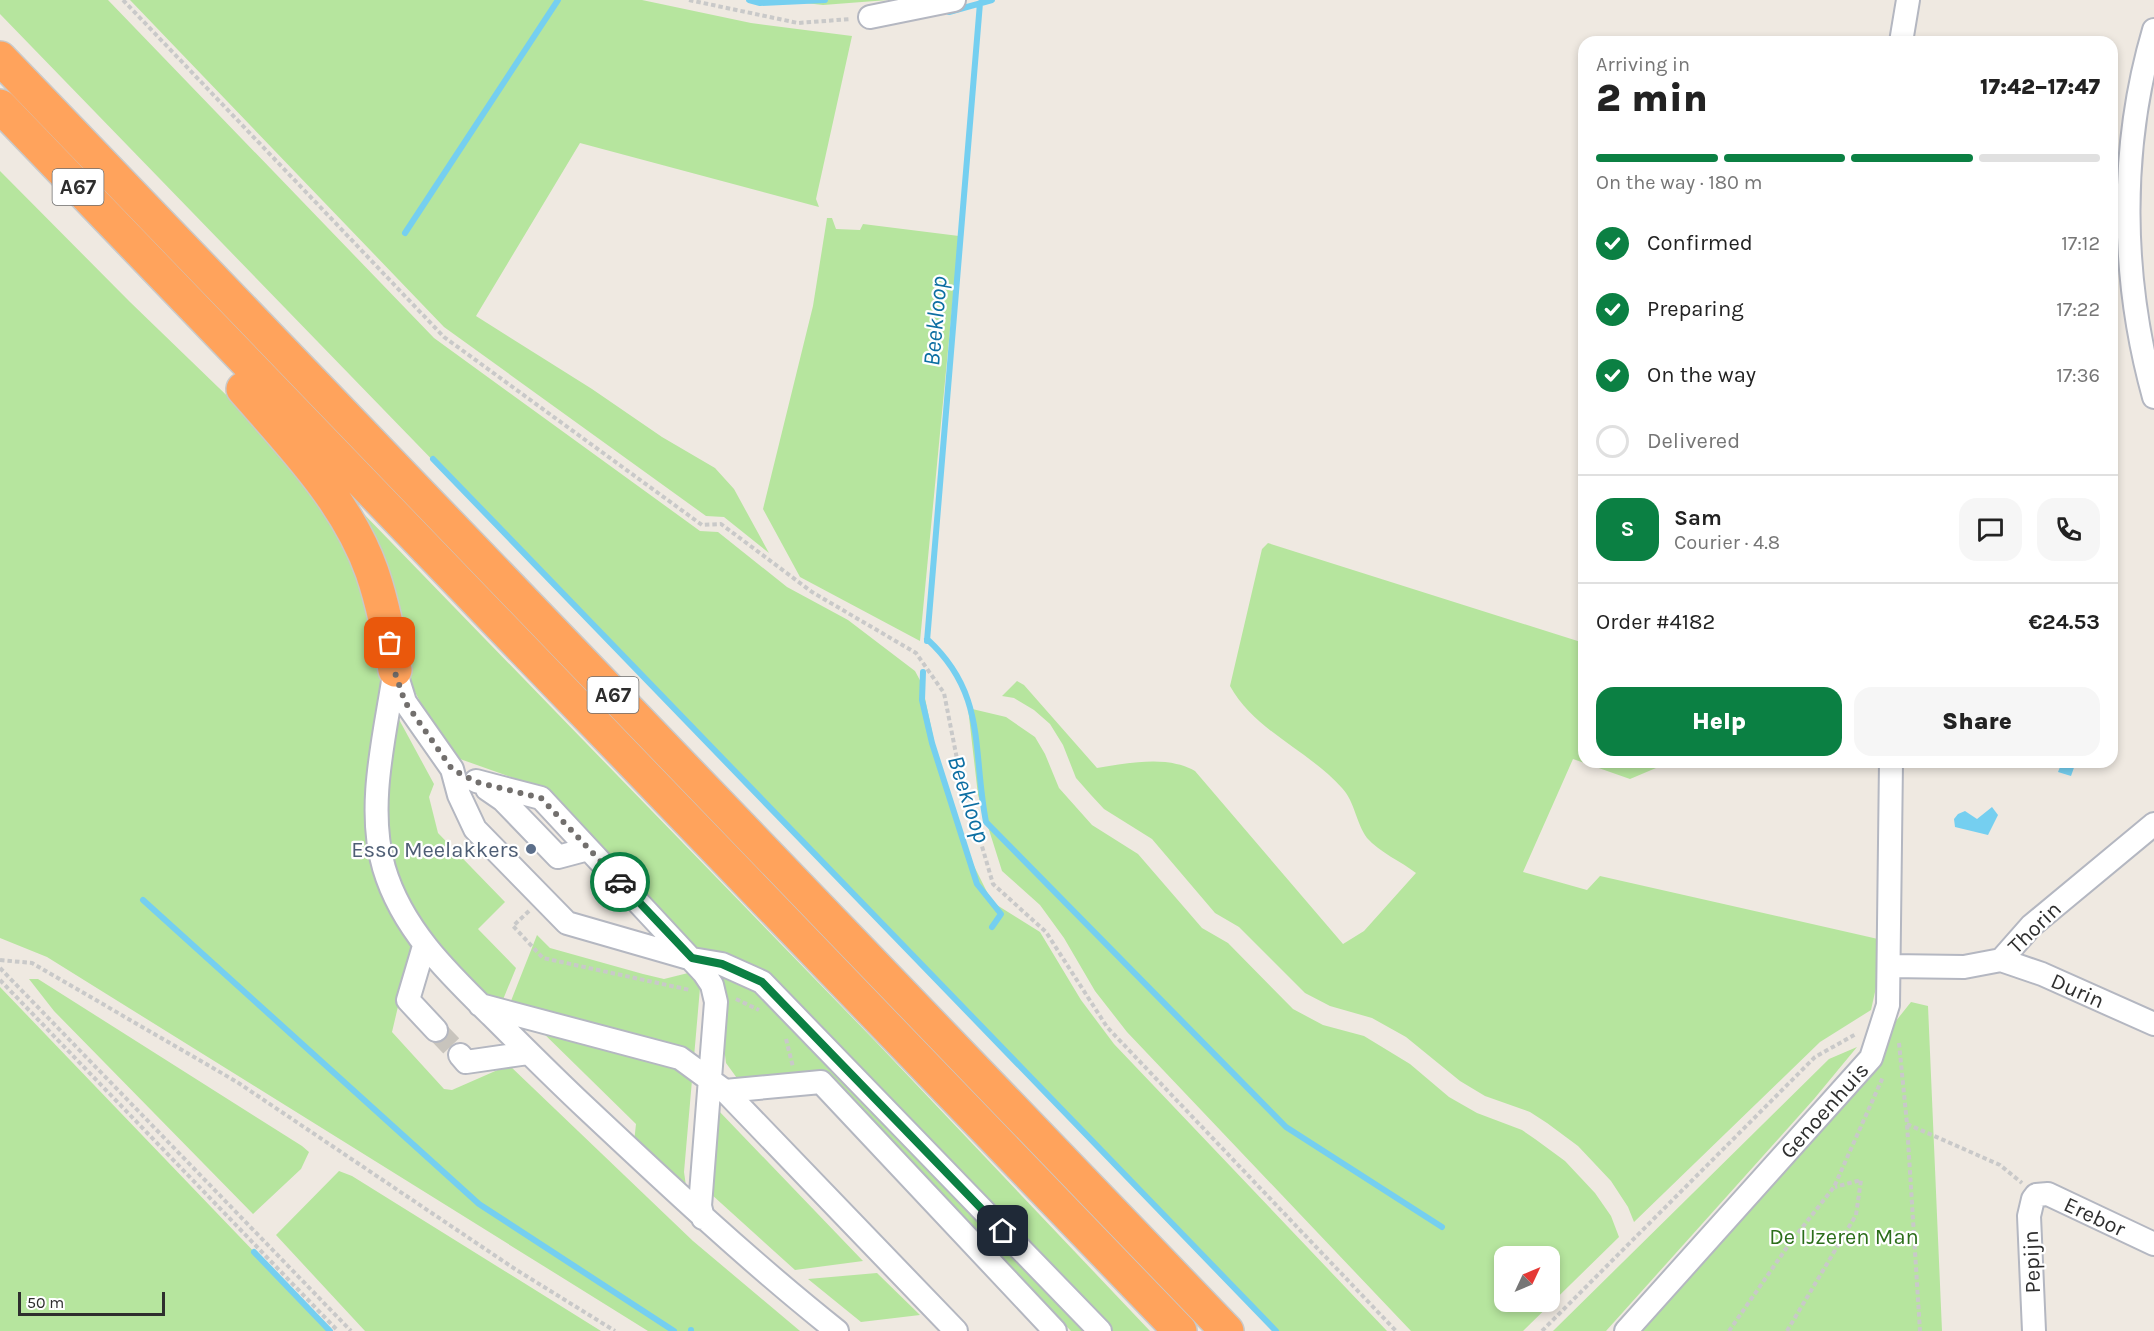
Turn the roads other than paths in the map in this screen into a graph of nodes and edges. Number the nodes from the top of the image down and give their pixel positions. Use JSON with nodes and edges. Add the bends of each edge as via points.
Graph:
{"nodes":[{"id":1,"x":954,"y":0,"type":"edge"},
{"id":2,"x":1908,"y":0,"type":"edge"},
{"id":3,"x":870,"y":17,"type":"road end"},
{"id":4,"x":2154,"y":30,"type":"edge"},
{"id":5,"x":1902,"y":36,"type":"edge"},
{"id":6,"x":0,"y":58,"type":"edge"},
{"id":7,"x":0,"y":106,"type":"edge"},
{"id":8,"x":156,"y":268,"type":"junction"},
{"id":9,"x":2154,"y":397,"type":"edge"},
{"id":10,"x":394,"y":670,"type":"junction"},
{"id":11,"x":1891,"y":768,"type":"edge"},
{"id":12,"x":452,"y":769,"type":"junction"},
{"id":13,"x":2154,"y":824,"type":"edge"},
{"id":14,"x":424,"y":946,"type":"junction"},
{"id":15,"x":692,"y":958,"type":"junction"},
{"id":16,"x":2001,"y":960,"type":"junction"},
{"id":17,"x":1890,"y":966,"type":"junction"},
{"id":18,"x":480,"y":1005,"type":"junction"},
{"id":19,"x":2154,"y":1024,"type":"edge"},
{"id":20,"x":436,"y":1030,"type":"tunnel mouth"},
{"id":21,"x":528,"y":1053,"type":"junction"},
{"id":22,"x":460,"y":1055,"type":"tunnel mouth"},
{"id":23,"x":717,"y":1085,"type":"junction"},
{"id":24,"x":2037,"y":1195,"type":"joint"},
{"id":25,"x":702,"y":1218,"type":"junction"},
{"id":26,"x":2153,"y":1242,"type":"edge"},
{"id":27,"x":837,"y":1331,"type":"edge"},
{"id":28,"x":956,"y":1331,"type":"edge"},
{"id":29,"x":1055,"y":1331,"type":"edge"},
{"id":30,"x":1100,"y":1331,"type":"edge"},
{"id":31,"x":1180,"y":1331,"type":"edge"},
{"id":32,"x":1227,"y":1331,"type":"edge"},
{"id":33,"x":1626,"y":1331,"type":"edge"},
{"id":34,"x":2034,"y":1331,"type":"edge"}],
"edges":[{"from":1,"to":3,"type":"street"},
{"from":2,"to":5,"type":"street"},
{"from":4,"to":9,"type":"street","via":[[2133,130],[2128,215],[2135,308]]},
{"from":6,"to":32,"type":"highway","number":"A67"},
{"from":7,"to":8,"type":"highway","number":"A67"},
{"from":8,"to":10,"type":"highway","number":"A67","via":[[215,356],[310,466],[338,505],[371,570],[385,616]]},
{"from":8,"to":31,"type":"highway","number":"A67"},
{"from":10,"to":12,"type":"street","number":"A67","via":[[405,702]]},
{"from":10,"to":14,"type":"street","number":"A67","via":[[382,750],[378,830],[384,867],[398,905]]},
{"from":11,"to":17,"type":"street","name":"Genoenhuis"},
{"from":12,"to":15,"type":"street","number":"A67","via":[[476,782],[541,798]]},
{"from":12,"to":15,"type":"street","number":"A67","via":[[475,829],[567,923]]},
{"from":13,"to":16,"type":"street","name":"Thorin","via":[[2031,926]]},
{"from":14,"to":18,"type":"street","number":"A67"},
{"from":14,"to":20,"type":"street","via":[[408,1000]]},
{"from":15,"to":23,"type":"street","number":"A67","via":[[714,994]]},
{"from":15,"to":30,"type":"street","number":"A67","via":[[722,964],[762,982]]},
{"from":16,"to":17,"type":"street","name":"Thorin","via":[[1964,967]]},
{"from":16,"to":19,"type":"street","name":"Durin"},
{"from":17,"to":33,"type":"street","name":"Genoenhuis","via":[[1888,1005],[1871,1058]]},
{"from":18,"to":21,"type":"street","number":"A67"},
{"from":18,"to":23,"type":"street","via":[[680,1058]]},
{"from":21,"to":22,"type":"street","via":[[466,1062]]},
{"from":21,"to":25,"type":"street","number":"A67"},
{"from":23,"to":25,"type":"street","via":[[700,1206]]},
{"from":23,"to":28,"type":"street"},
{"from":23,"to":29,"type":"street","via":[[820,1082]]},
{"from":24,"to":26,"type":"street","name":"Erebor","via":[[2048,1194]]},
{"from":24,"to":34,"type":"street","name":"Pepijn","via":[[2032,1199],[2030,1216]]},
{"from":25,"to":27,"type":"street","number":"A67"}]}
